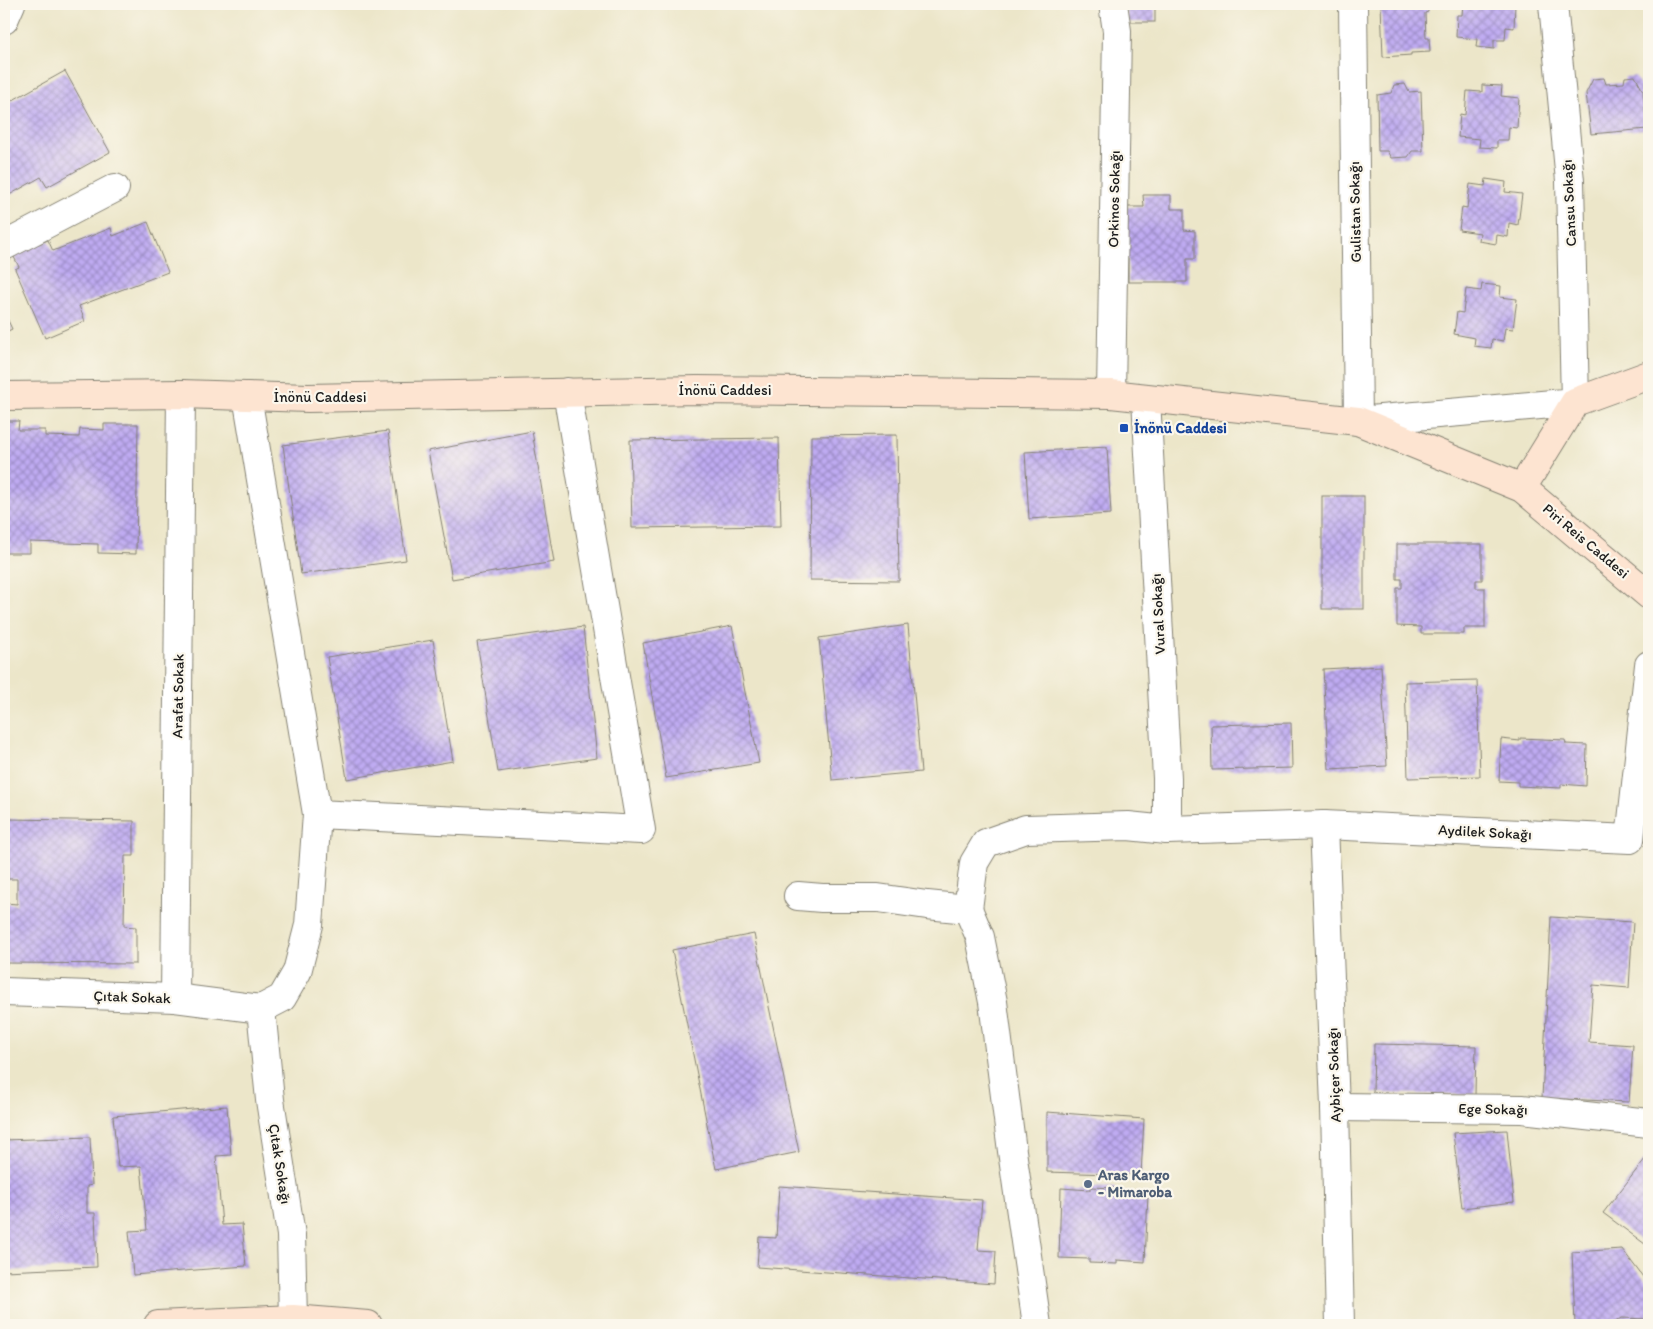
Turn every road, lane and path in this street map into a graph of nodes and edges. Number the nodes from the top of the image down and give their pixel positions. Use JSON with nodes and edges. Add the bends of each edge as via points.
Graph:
{"nodes":[{"id":1,"x":11,"y":4,"type":"edge"},
{"id":2,"x":1113,"y":4,"type":"edge"},
{"id":3,"x":1353,"y":4,"type":"edge"},
{"id":4,"x":1553,"y":4,"type":"edge"},
{"id":5,"x":4,"y":20,"type":"edge"},
{"id":6,"x":115,"y":188,"type":"dead end"},
{"id":7,"x":4,"y":246,"type":"edge"},
{"id":8,"x":1649,"y":375,"type":"edge"},
{"id":9,"x":567,"y":392,"type":"junction"},
{"id":10,"x":181,"y":394,"type":"junction"},
{"id":11,"x":1111,"y":394,"type":"junction"},
{"id":12,"x":4,"y":396,"type":"edge"},
{"id":13,"x":246,"y":396,"type":"junction"},
{"id":14,"x":1146,"y":399,"type":"junction"},
{"id":15,"x":1575,"y":402,"type":"junction"},
{"id":16,"x":1358,"y":420,"type":"junction"},
{"id":17,"x":1522,"y":488,"type":"junction"},
{"id":18,"x":1649,"y":594,"type":"edge"},
{"id":19,"x":1649,"y":665,"type":"edge"},
{"id":20,"x":317,"y":814,"type":"junction"},
{"id":21,"x":1324,"y":825,"type":"junction"},
{"id":22,"x":1167,"y":830,"type":"junction"},
{"id":23,"x":1640,"y":839,"type":"edge"},
{"id":24,"x":798,"y":896,"type":"dead end"},
{"id":25,"x":968,"y":909,"type":"junction"},
{"id":26,"x":4,"y":992,"type":"edge"},
{"id":27,"x":175,"y":998,"type":"junction"},
{"id":28,"x":260,"y":1009,"type":"junction"},
{"id":29,"x":1336,"y":1107,"type":"junction"},
{"id":30,"x":1649,"y":1123,"type":"edge"},
{"id":31,"x":293,"y":1320,"type":"junction"},
{"id":32,"x":158,"y":1325,"type":"edge"},
{"id":33,"x":368,"y":1325,"type":"edge"},
{"id":34,"x":1037,"y":1325,"type":"edge"},
{"id":35,"x":1340,"y":1325,"type":"edge"}],
"edges":[{"from":1,"to":5,"type":"street"},
{"from":2,"to":11,"type":"street","name":"Orkinos Sokağı","via":[[1117,31]]},
{"from":3,"to":16,"type":"street","name":"Gulistan Sokağı"},
{"from":4,"to":15,"type":"street","name":"Cansu Sokağı","via":[[1570,181]]},
{"from":6,"to":7,"type":"street"},
{"from":8,"to":15,"type":"main road"},
{"from":9,"to":11,"type":"main road","name":"İnönü Caddesi","via":[[707,390]]},
{"from":9,"to":13,"type":"main road","name":"İnönü Caddesi","via":[[308,398]]},
{"from":9,"to":20,"type":"street","via":[[641,830]]},
{"from":10,"to":12,"type":"main road","name":"İnönü Caddesi"},
{"from":10,"to":13,"type":"main road","name":"İnönü Caddesi"},
{"from":10,"to":27,"type":"street","name":"Arafat Sokak"},
{"from":11,"to":14,"type":"main road","name":"İnönü Caddesi"},
{"from":13,"to":20,"type":"street"},
{"from":14,"to":16,"type":"main road","name":"İnönü Caddesi"},
{"from":14,"to":22,"type":"street","name":"Vural Sokağı","via":[[1167,778]]},
{"from":15,"to":16,"type":"street"},
{"from":15,"to":17,"type":"main road"},
{"from":16,"to":17,"type":"main road","name":"İnönü Caddesi"},
{"from":17,"to":18,"type":"main road","name":"Piri Reis Caddesi"},
{"from":19,"to":23,"type":"street","name":"Aydilek Sokağı"},
{"from":20,"to":28,"type":"street","via":[[309,925],[297,972],[282,998]]},
{"from":21,"to":22,"type":"street","name":"Aydilek Sokağı"},
{"from":21,"to":23,"type":"street","name":"Aydilek Sokağı"},
{"from":21,"to":29,"type":"street","name":"Aybiçer Sokağı"},
{"from":22,"to":25,"type":"street","name":"Aydilek Sokağı","via":[[1128,826],[1026,830],[986,843],[974,864]]},
{"from":24,"to":25,"type":"street","via":[[878,898]]},
{"from":25,"to":34,"type":"street","via":[[980,937],[993,1002]]},
{"from":26,"to":27,"type":"street","name":"Çıtak Sokak"},
{"from":27,"to":28,"type":"street","name":"Çıtak Sokak"},
{"from":28,"to":31,"type":"street","name":"Çıtak Sokağı","via":[[291,1235]]},
{"from":29,"to":30,"type":"street","name":"Ege Sokağı","via":[[1522,1109]]},
{"from":29,"to":35,"type":"street","name":"Aybiçer Sokağı"},
{"from":31,"to":32,"type":"main road"},
{"from":31,"to":33,"type":"main road"}]}
